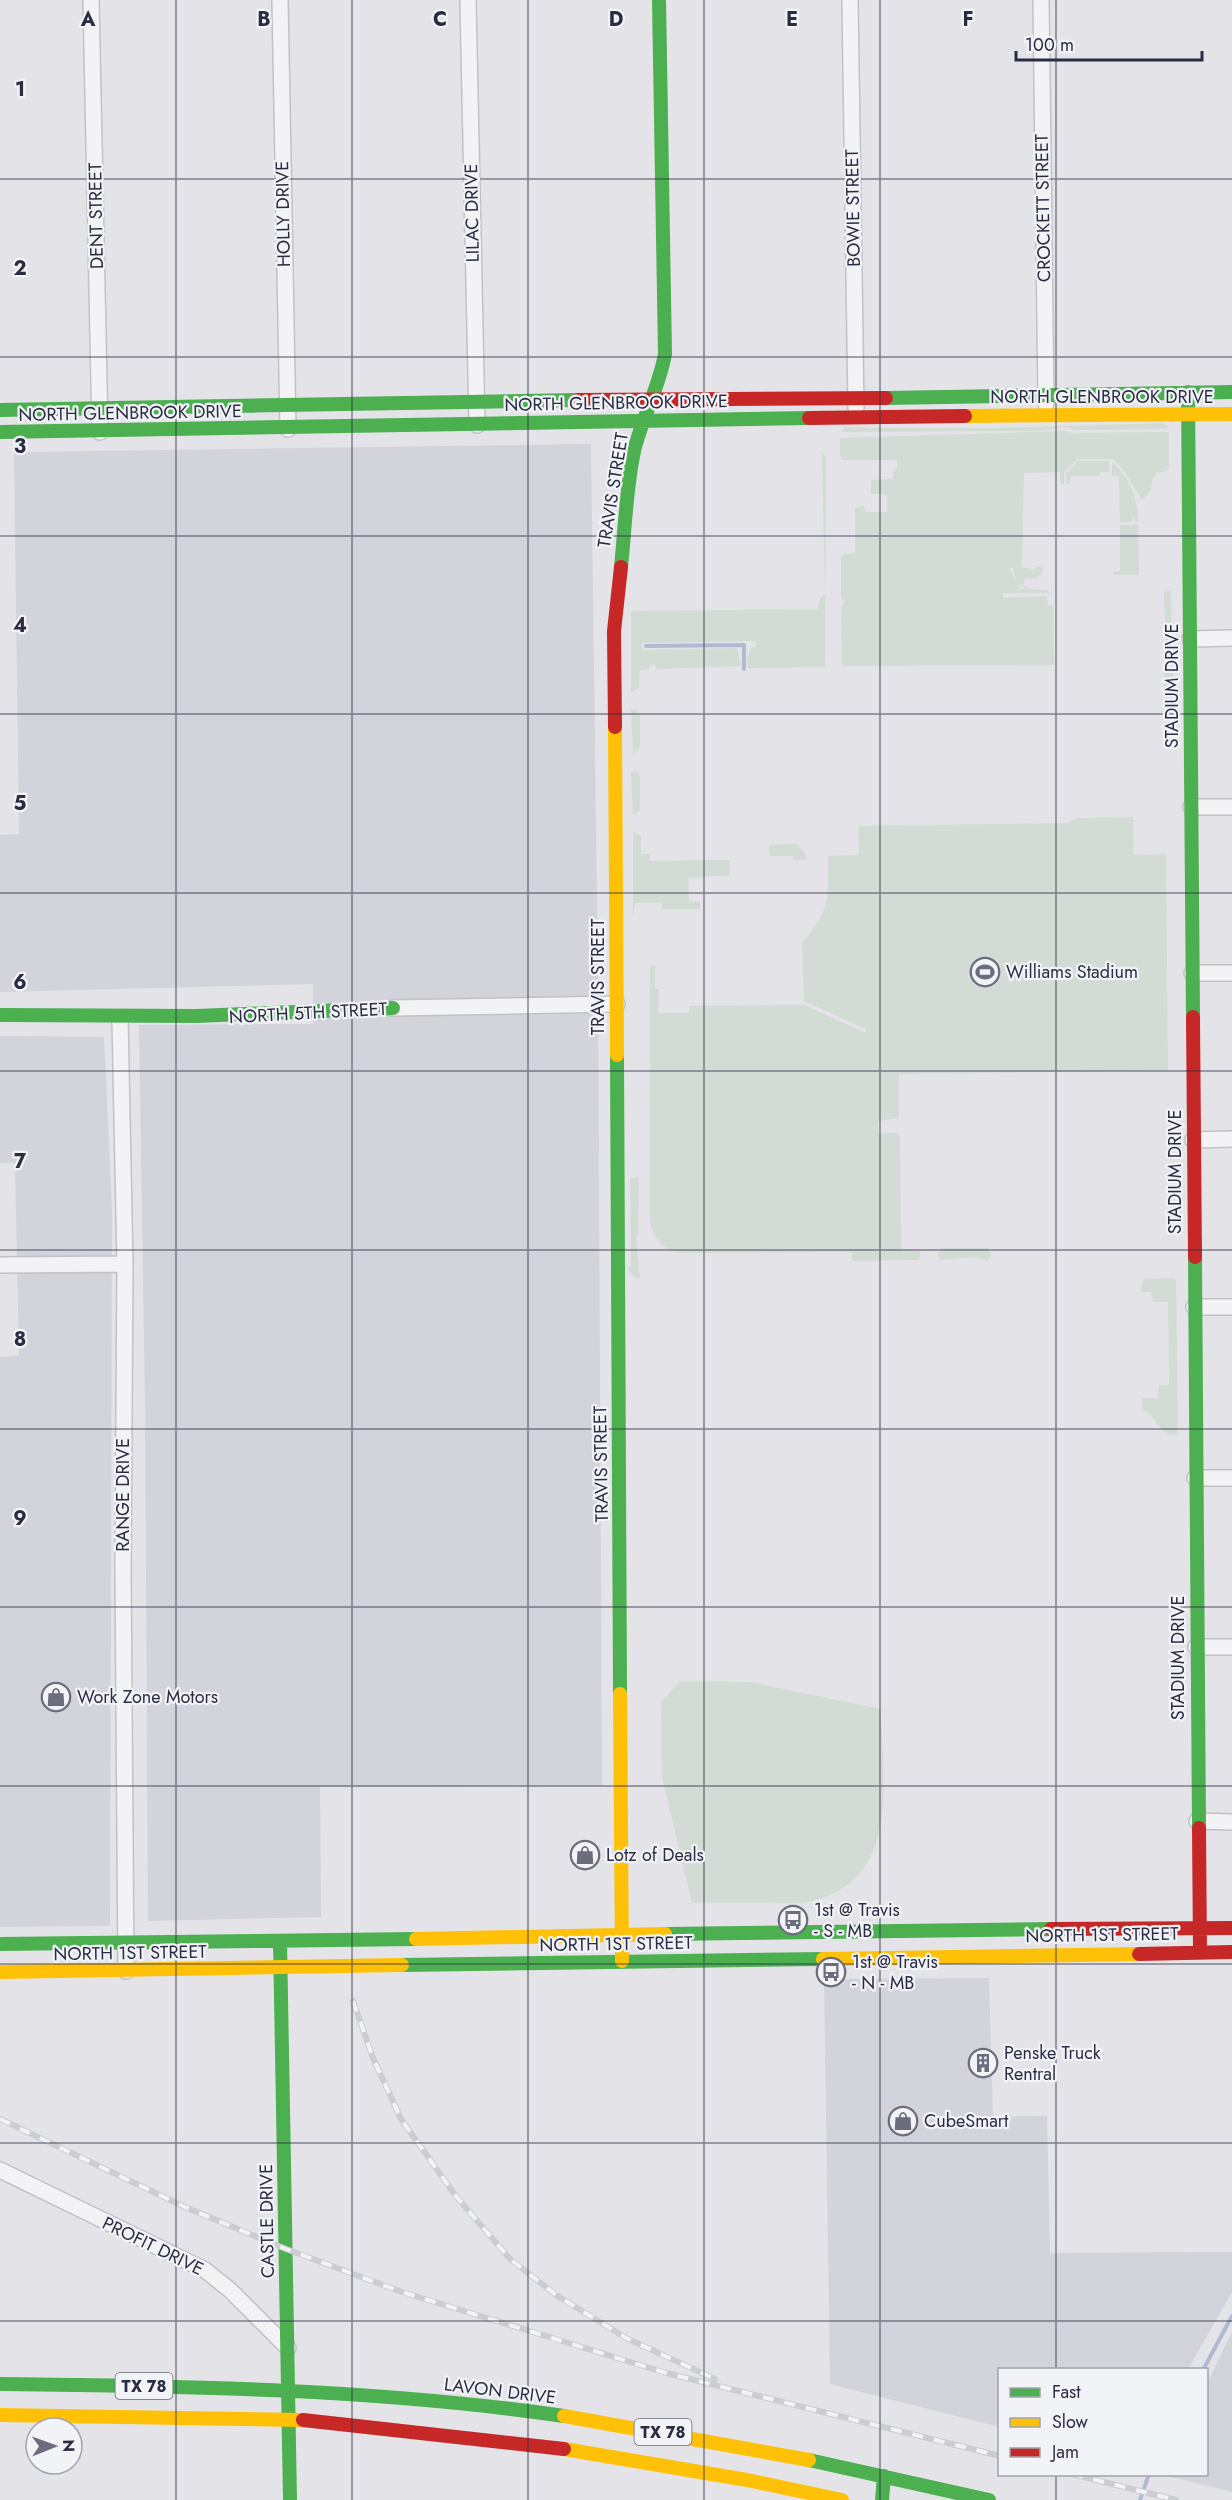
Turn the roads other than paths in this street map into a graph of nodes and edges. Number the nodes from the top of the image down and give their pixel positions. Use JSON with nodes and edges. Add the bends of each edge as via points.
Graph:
{"nodes":[{"id":1,"x":91,"y":0,"type":"edge"},
{"id":2,"x":280,"y":0,"type":"edge"},
{"id":3,"x":468,"y":0,"type":"edge"},
{"id":4,"x":659,"y":0,"type":"edge"},
{"id":5,"x":850,"y":0,"type":"edge"},
{"id":6,"x":1041,"y":0,"type":"edge"},
{"id":7,"x":1188,"y":392,"type":"junction"},
{"id":8,"x":1232,"y":392,"type":"edge"},
{"id":9,"x":1046,"y":396,"type":"junction"},
{"id":10,"x":856,"y":398,"type":"junction"},
{"id":11,"x":653,"y":399,"type":"junction"},
{"id":12,"x":476,"y":403,"type":"junction"},
{"id":13,"x":286,"y":407,"type":"junction"},
{"id":14,"x":100,"y":408,"type":"junction"},
{"id":15,"x":0,"y":410,"type":"edge"},
{"id":16,"x":1188,"y":414,"type":"junction"},
{"id":17,"x":1232,"y":414,"type":"edge"},
{"id":18,"x":1046,"y":416,"type":"junction"},
{"id":19,"x":856,"y":417,"type":"junction"},
{"id":20,"x":643,"y":419,"type":"junction"},
{"id":21,"x":477,"y":425,"type":"junction"},
{"id":22,"x":288,"y":429,"type":"junction"},
{"id":23,"x":0,"y":432,"type":"edge"},
{"id":24,"x":100,"y":432,"type":"junction"},
{"id":25,"x":1232,"y":638,"type":"edge"},
{"id":26,"x":1190,"y":639,"type":"junction"},
{"id":27,"x":1191,"y":807,"type":"junction"},
{"id":28,"x":1232,"y":807,"type":"edge"},
{"id":29,"x":1192,"y":973,"type":"junction"},
{"id":30,"x":1232,"y":973,"type":"edge"},
{"id":31,"x":617,"y":1004,"type":"junction"},
{"id":32,"x":393,"y":1008,"type":"joint"},
{"id":33,"x":0,"y":1015,"type":"edge"},
{"id":34,"x":120,"y":1019,"type":"junction"},
{"id":35,"x":1232,"y":1139,"type":"edge"},
{"id":36,"x":1193,"y":1140,"type":"junction"},
{"id":37,"x":124,"y":1264,"type":"junction"},
{"id":38,"x":0,"y":1266,"type":"edge"},
{"id":39,"x":1194,"y":1307,"type":"junction"},
{"id":40,"x":1232,"y":1307,"type":"edge"},
{"id":41,"x":1195,"y":1478,"type":"junction"},
{"id":42,"x":1232,"y":1478,"type":"edge"},
{"id":43,"x":1196,"y":1647,"type":"junction"},
{"id":44,"x":1232,"y":1647,"type":"edge"},
{"id":45,"x":1197,"y":1821,"type":"junction"},
{"id":46,"x":1232,"y":1822,"type":"edge"},
{"id":47,"x":1232,"y":1928,"type":"edge"},
{"id":48,"x":1199,"y":1929,"type":"junction"},
{"id":49,"x":800,"y":1931,"type":"junction"},
{"id":50,"x":622,"y":1936,"type":"junction"},
{"id":51,"x":578,"y":1937,"type":"junction"},
{"id":52,"x":280,"y":1941,"type":"junction"},
{"id":53,"x":125,"y":1942,"type":"junction"},
{"id":54,"x":0,"y":1944,"type":"edge"},
{"id":55,"x":1200,"y":1952,"type":"junction"},
{"id":56,"x":1232,"y":1952,"type":"edge"},
{"id":57,"x":800,"y":1958,"type":"junction"},
{"id":58,"x":622,"y":1961,"type":"junction"},
{"id":59,"x":577,"y":1962,"type":"junction"},
{"id":60,"x":281,"y":1969,"type":"junction"},
{"id":61,"x":126,"y":1971,"type":"junction"},
{"id":62,"x":0,"y":1972,"type":"edge"},
{"id":63,"x":0,"y":2170,"type":"edge"},
{"id":64,"x":288,"y":2348,"type":"junction"},
{"id":65,"x":0,"y":2384,"type":"edge"},
{"id":66,"x":288,"y":2390,"type":"junction"},
{"id":67,"x":0,"y":2415,"type":"edge"},
{"id":68,"x":289,"y":2419,"type":"junction"},
{"id":69,"x":758,"y":2450,"type":"junction"},
{"id":70,"x":656,"y":2454,"type":"junction"},
{"id":71,"x":884,"y":2476,"type":"junction"},
{"id":72,"x":290,"y":2500,"type":"edge"},
{"id":73,"x":842,"y":2500,"type":"edge"},
{"id":74,"x":882,"y":2500,"type":"edge"},
{"id":75,"x":988,"y":2500,"type":"edge"}],
"edges":[{"from":1,"to":14,"type":"street","name":"DENT STREET"},
{"from":2,"to":13,"type":"street","name":"HOLLY DRIVE"},
{"from":3,"to":12,"type":"street","name":"LILAC DRIVE"},
{"from":4,"to":11,"type":"main road","name":"TRAVIS STREET","via":[[665,354]]},
{"from":5,"to":10,"type":"street","name":"BOWIE STREET"},
{"from":6,"to":9,"type":"street","name":"CROCKETT STREET"},
{"from":7,"to":8,"type":"main road","name":"NORTH GLENBROOK DRIVE"},
{"from":7,"to":9,"type":"main road","name":"NORTH GLENBROOK DRIVE"},
{"from":7,"to":16,"type":"main road","name":"STADIUM DRIVE"},
{"from":9,"to":10,"type":"main road","name":"NORTH GLENBROOK DRIVE"},
{"from":9,"to":18,"type":"street","name":"CROCKETT STREET"},
{"from":10,"to":11,"type":"main road","name":"NORTH GLENBROOK DRIVE"},
{"from":10,"to":19,"type":"street","name":"BOWIE STREET"},
{"from":11,"to":12,"type":"main road","name":"NORTH GLENBROOK DRIVE"},
{"from":11,"to":20,"type":"main road","name":"TRAVIS STREET"},
{"from":12,"to":13,"type":"main road","name":"NORTH GLENBROOK DRIVE"},
{"from":12,"to":21,"type":"street","name":"LILAC DRIVE"},
{"from":13,"to":14,"type":"main road","name":"NORTH GLENBROOK DRIVE"},
{"from":13,"to":22,"type":"street","name":"HOLLY DRIVE"},
{"from":14,"to":15,"type":"main road","name":"NORTH GLENBROOK DRIVE"},
{"from":14,"to":24,"type":"street","name":"DENT STREET"},
{"from":16,"to":17,"type":"main road","name":"NORTH GLENBROOK DRIVE"},
{"from":16,"to":18,"type":"main road","name":"NORTH GLENBROOK DRIVE"},
{"from":16,"to":26,"type":"main road","name":"STADIUM DRIVE"},
{"from":18,"to":19,"type":"main road","name":"NORTH GLENBROOK DRIVE"},
{"from":19,"to":20,"type":"main road","name":"NORTH GLENBROOK DRIVE"},
{"from":20,"to":21,"type":"main road","name":"NORTH GLENBROOK DRIVE"},
{"from":20,"to":31,"type":"main road","name":"TRAVIS STREET","via":[[630,475],[614,631]]},
{"from":21,"to":22,"type":"main road","name":"NORTH GLENBROOK DRIVE"},
{"from":22,"to":24,"type":"main road","name":"NORTH GLENBROOK DRIVE"},
{"from":23,"to":24,"type":"main road","name":"NORTH GLENBROOK DRIVE"},
{"from":25,"to":26,"type":"street"},
{"from":26,"to":27,"type":"main road","name":"STADIUM DRIVE"},
{"from":27,"to":28,"type":"street"},
{"from":27,"to":29,"type":"main road","name":"STADIUM DRIVE"},
{"from":29,"to":30,"type":"street"},
{"from":29,"to":36,"type":"main road","name":"STADIUM DRIVE"},
{"from":31,"to":32,"type":"street","name":"NORTH 5TH STREET"},
{"from":31,"to":50,"type":"main road","name":"TRAVIS STREET"},
{"from":32,"to":34,"type":"main road","name":"NORTH 5TH STREET"},
{"from":33,"to":34,"type":"main road","name":"NORTH 5TH STREET"},
{"from":34,"to":37,"type":"street","name":"RANGE DRIVE"},
{"from":35,"to":36,"type":"street"},
{"from":36,"to":39,"type":"main road","name":"STADIUM DRIVE"},
{"from":37,"to":38,"type":"street"},
{"from":37,"to":53,"type":"street","name":"RANGE DRIVE"},
{"from":39,"to":40,"type":"street"},
{"from":39,"to":41,"type":"main road","name":"STADIUM DRIVE"},
{"from":41,"to":42,"type":"street"},
{"from":41,"to":43,"type":"main road","name":"STADIUM DRIVE"},
{"from":43,"to":44,"type":"street"},
{"from":43,"to":45,"type":"main road","name":"STADIUM DRIVE"},
{"from":45,"to":46,"type":"street"},
{"from":45,"to":48,"type":"main road","name":"STADIUM DRIVE"},
{"from":47,"to":48,"type":"main road","name":"NORTH 1ST STREET"},
{"from":48,"to":49,"type":"main road","name":"NORTH 1ST STREET"},
{"from":48,"to":55,"type":"main road","name":"STADIUM DRIVE"},
{"from":49,"to":50,"type":"main road","name":"NORTH 1ST STREET"},
{"from":49,"to":57,"type":"main road"},
{"from":50,"to":51,"type":"main road","name":"NORTH 1ST STREET"},
{"from":50,"to":58,"type":"main road","name":"TRAVIS STREET"},
{"from":51,"to":52,"type":"main road","name":"NORTH 1ST STREET"},
{"from":51,"to":59,"type":"main road"},
{"from":52,"to":53,"type":"main road","name":"NORTH 1ST STREET"},
{"from":52,"to":60,"type":"main road","name":"CASTLE DRIVE"},
{"from":53,"to":54,"type":"main road","name":"NORTH 1ST STREET"},
{"from":53,"to":61,"type":"street","name":"RANGE DRIVE"},
{"from":55,"to":56,"type":"main road","name":"NORTH 1ST STREET"},
{"from":55,"to":57,"type":"main road","name":"NORTH 1ST STREET"},
{"from":57,"to":58,"type":"main road","name":"NORTH 1ST STREET"},
{"from":58,"to":59,"type":"main road","name":"NORTH 1ST STREET"},
{"from":59,"to":60,"type":"main road","name":"NORTH 1ST STREET"},
{"from":60,"to":61,"type":"main road","name":"NORTH 1ST STREET"},
{"from":60,"to":64,"type":"main road","name":"CASTLE DRIVE"},
{"from":61,"to":62,"type":"main road","name":"NORTH 1ST STREET"},
{"from":63,"to":64,"type":"street","name":"PROFIT DRIVE","via":[[205,2270]]},
{"from":64,"to":66,"type":"main road","name":"CASTLE DRIVE"},
{"from":65,"to":66,"type":"main road","name":"LAVON DRIVE","number":"TX 78"},
{"from":66,"to":68,"type":"main road","name":"CASTLE DRIVE"},
{"from":66,"to":69,"type":"main road","name":"LAVON DRIVE","number":"TX 78","via":[[600,2421]]},
{"from":67,"to":68,"type":"main road","number":"TX 78"},
{"from":68,"to":70,"type":"main road","number":"TX 78"},
{"from":68,"to":72,"type":"main road","name":"CASTLE DRIVE"},
{"from":69,"to":70,"type":"main road","via":[[673,2446]]},
{"from":69,"to":71,"type":"main road","name":"LAVON DRIVE","number":"TX 78"},
{"from":70,"to":73,"type":"main road","number":"TX 78"},
{"from":71,"to":74,"type":"main road"},
{"from":71,"to":75,"type":"main road","name":"LAVON DRIVE","number":"TX 78"}]}
